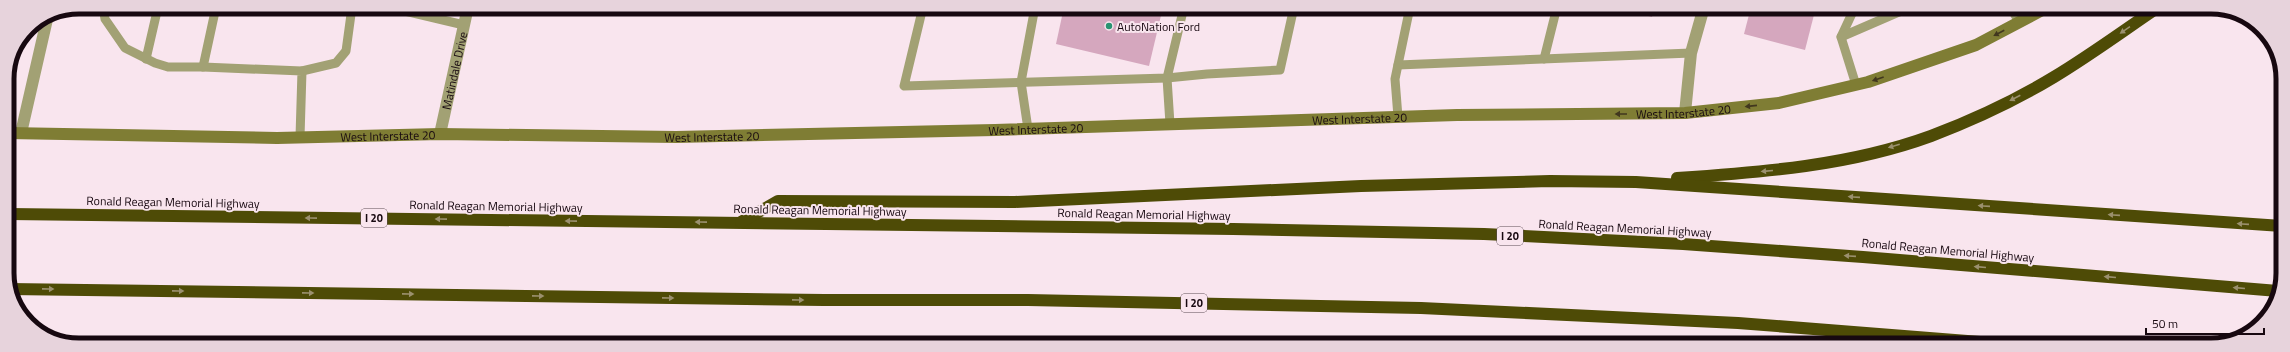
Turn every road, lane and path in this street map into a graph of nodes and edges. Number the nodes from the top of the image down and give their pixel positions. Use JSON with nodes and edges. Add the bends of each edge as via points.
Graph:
{"nodes":[{"id":1,"x":104,"y":14,"type":"edge"},
{"id":2,"x":156,"y":14,"type":"edge"},
{"id":3,"x":214,"y":14,"type":"edge"},
{"id":4,"x":351,"y":14,"type":"edge"},
{"id":5,"x":418,"y":14,"type":"edge"},
{"id":6,"x":466,"y":14,"type":"edge"},
{"id":7,"x":921,"y":14,"type":"edge"},
{"id":8,"x":1034,"y":14,"type":"edge"},
{"id":9,"x":1182,"y":14,"type":"edge"},
{"id":10,"x":1292,"y":14,"type":"edge"},
{"id":11,"x":1409,"y":14,"type":"edge"},
{"id":12,"x":1555,"y":14,"type":"edge"},
{"id":13,"x":1702,"y":14,"type":"edge"},
{"id":14,"x":1852,"y":14,"type":"edge"},
{"id":15,"x":1894,"y":14,"type":"edge"},
{"id":16,"x":2015,"y":14,"type":"edge"},
{"id":17,"x":2034,"y":14,"type":"edge"},
{"id":18,"x":2148,"y":14,"type":"edge"},
{"id":19,"x":2019,"y":22,"type":"junction"},
{"id":20,"x":46,"y":23,"type":"edge"},
{"id":21,"x":464,"y":25,"type":"junction"},
{"id":22,"x":1841,"y":37,"type":"junction"},
{"id":23,"x":1691,"y":53,"type":"junction"},
{"id":24,"x":146,"y":59,"type":"junction"},
{"id":25,"x":1544,"y":59,"type":"junction"},
{"id":26,"x":1398,"y":65,"type":"junction"},
{"id":27,"x":203,"y":67,"type":"junction"},
{"id":28,"x":302,"y":71,"type":"junction"},
{"id":29,"x":1167,"y":78,"type":"junction"},
{"id":30,"x":1021,"y":82,"type":"junction"},
{"id":31,"x":1856,"y":85,"type":"junction"},
{"id":32,"x":1685,"y":113,"type":"junction"},
{"id":33,"x":1398,"y":117,"type":"junction"},
{"id":34,"x":1170,"y":124,"type":"junction"},
{"id":35,"x":1028,"y":129,"type":"junction"},
{"id":36,"x":14,"y":133,"type":"edge"},
{"id":37,"x":21,"y":133,"type":"junction"},
{"id":38,"x":440,"y":134,"type":"junction"},
{"id":39,"x":300,"y":137,"type":"junction"},
{"id":40,"x":1636,"y":182,"type":"junction"},
{"id":41,"x":14,"y":214,"type":"edge"},
{"id":42,"x":740,"y":222,"type":"junction"},
{"id":43,"x":2276,"y":226,"type":"edge"},
{"id":44,"x":16,"y":289,"type":"edge"},
{"id":45,"x":2274,"y":291,"type":"edge"},
{"id":46,"x":1929,"y":338,"type":"edge"}],
"edges":[{"from":1,"to":24,"type":"lane","via":[[114,35],[125,48]]},
{"from":2,"to":24,"type":"lane"},
{"from":3,"to":27,"type":"lane"},
{"from":4,"to":28,"type":"lane","via":[[346,50],[336,63]]},
{"from":5,"to":21,"type":"lane"},
{"from":6,"to":21,"type":"street","name":"Matindale Drive"},
{"from":7,"to":30,"type":"lane","via":[[904,86]]},
{"from":8,"to":30,"type":"lane"},
{"from":9,"to":29,"type":"lane"},
{"from":10,"to":29,"type":"lane","via":[[1280,70]]},
{"from":11,"to":26,"type":"lane"},
{"from":12,"to":25,"type":"lane"},
{"from":13,"to":23,"type":"street"},
{"from":14,"to":22,"type":"lane"},
{"from":15,"to":22,"type":"lane"},
{"from":16,"to":19,"type":"lane"},
{"from":17,"to":19,"type":"main road","name":"West Interstate 20"},
{"from":18,"to":40,"type":"highway","one_way":true,"via":[[2054,77],[2015,98],[1930,136],[1857,157],[1790,170]]},
{"from":19,"to":31,"type":"main road","name":"West Interstate 20","one_way":true,"via":[[1976,45]]},
{"from":20,"to":37,"type":"street"},
{"from":21,"to":38,"type":"street","name":"Matindale Drive"},
{"from":22,"to":31,"type":"lane"},
{"from":23,"to":25,"type":"lane"},
{"from":23,"to":32,"type":"street"},
{"from":24,"to":27,"type":"lane","via":[[168,67]]},
{"from":25,"to":26,"type":"lane"},
{"from":26,"to":33,"type":"lane","via":[[1394,79]]},
{"from":27,"to":28,"type":"lane"},
{"from":28,"to":39,"type":"lane"},
{"from":29,"to":30,"type":"lane"},
{"from":29,"to":34,"type":"lane"},
{"from":30,"to":35,"type":"lane"},
{"from":31,"to":32,"type":"main road","name":"West Interstate 20","one_way":true,"via":[[1779,103]]},
{"from":32,"to":33,"type":"main road","name":"West Interstate 20","one_way":true},
{"from":33,"to":34,"type":"main road","name":"West Interstate 20"},
{"from":34,"to":35,"type":"main road","name":"West Interstate 20"},
{"from":35,"to":38,"type":"main road","name":"West Interstate 20","via":[[676,137]]},
{"from":36,"to":37,"type":"main road","name":"West Interstate 20"},
{"from":37,"to":39,"type":"main road","name":"West Interstate 20"},
{"from":38,"to":39,"type":"main road","name":"West Interstate 20"},
{"from":40,"to":42,"type":"highway","via":[[1550,181],[1361,186],[1015,202],[778,201]]},
{"from":43,"to":40,"type":"highway","one_way":true},
{"from":42,"to":41,"type":"highway","name":"Ronald Reagan Memorial Highway","number":"I 20","one_way":true},
{"from":45,"to":42,"type":"highway","name":"Ronald Reagan Memorial Highway","number":"I 20","one_way":true,"via":[[1683,244],[1484,234]]},
{"from":44,"to":46,"type":"highway","number":"I 20","one_way":true,"via":[[1052,301],[1421,308],[1738,323]]}]}
